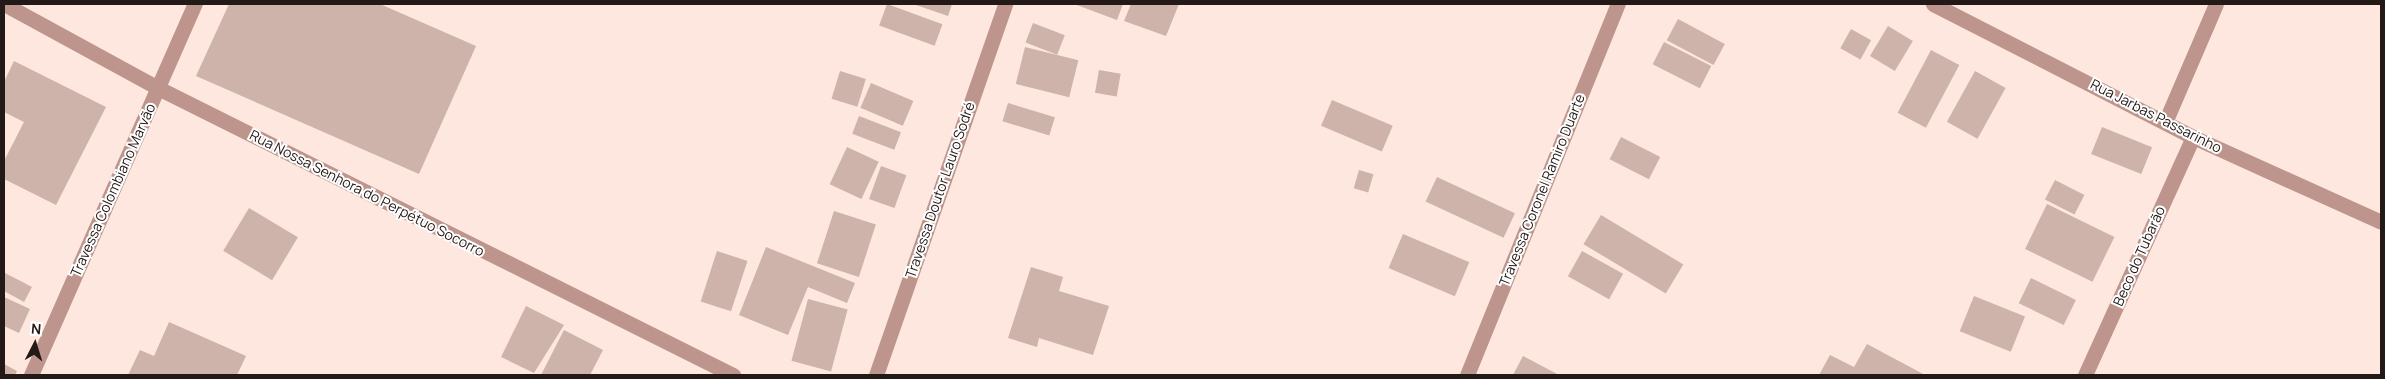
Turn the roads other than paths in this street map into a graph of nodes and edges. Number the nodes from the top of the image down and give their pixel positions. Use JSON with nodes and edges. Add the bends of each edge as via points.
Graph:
{"nodes":[{"id":1,"x":4,"y":4,"type":"edge"},
{"id":2,"x":195,"y":4,"type":"edge"},
{"id":3,"x":1005,"y":4,"type":"edge"},
{"id":4,"x":1618,"y":4,"type":"edge"},
{"id":5,"x":1933,"y":4,"type":"edge"},
{"id":6,"x":2216,"y":4,"type":"edge"},
{"id":7,"x":158,"y":88,"type":"junction"},
{"id":8,"x":2166,"y":120,"type":"junction"},
{"id":9,"x":2193,"y":137,"type":"junction"},
{"id":10,"x":2381,"y":222,"type":"edge"},
{"id":11,"x":31,"y":375,"type":"edge"},
{"id":12,"x":733,"y":375,"type":"edge"},
{"id":13,"x":876,"y":375,"type":"edge"},
{"id":14,"x":1467,"y":375,"type":"edge"},
{"id":15,"x":2085,"y":375,"type":"edge"}],
"edges":[{"from":1,"to":7,"type":"street","name":"Rua Nossa Senhora do Perpétuo Socorro"},
{"from":2,"to":7,"type":"street","name":"Travessa Colombiano Marvão"},
{"from":3,"to":13,"type":"street","name":"Travessa Doutor Lauro Sodré"},
{"from":4,"to":14,"type":"street","name":"Travessa Coronel Ramiro Duarte"},
{"from":5,"to":8,"type":"street","name":"Rua Jarbas Passarinho"},
{"from":6,"to":8,"type":"street"},
{"from":7,"to":11,"type":"street","name":"Travessa Colombiano Marvão"},
{"from":7,"to":12,"type":"street","name":"Rua Nossa Senhora do Perpétuo Socorro"},
{"from":8,"to":9,"type":"street","name":"Rua Jarbas Passarinho"},
{"from":9,"to":10,"type":"street","name":"Rua Jarbas Passarinho"},
{"from":9,"to":15,"type":"street","name":"Beco do Tubarão"}]}
